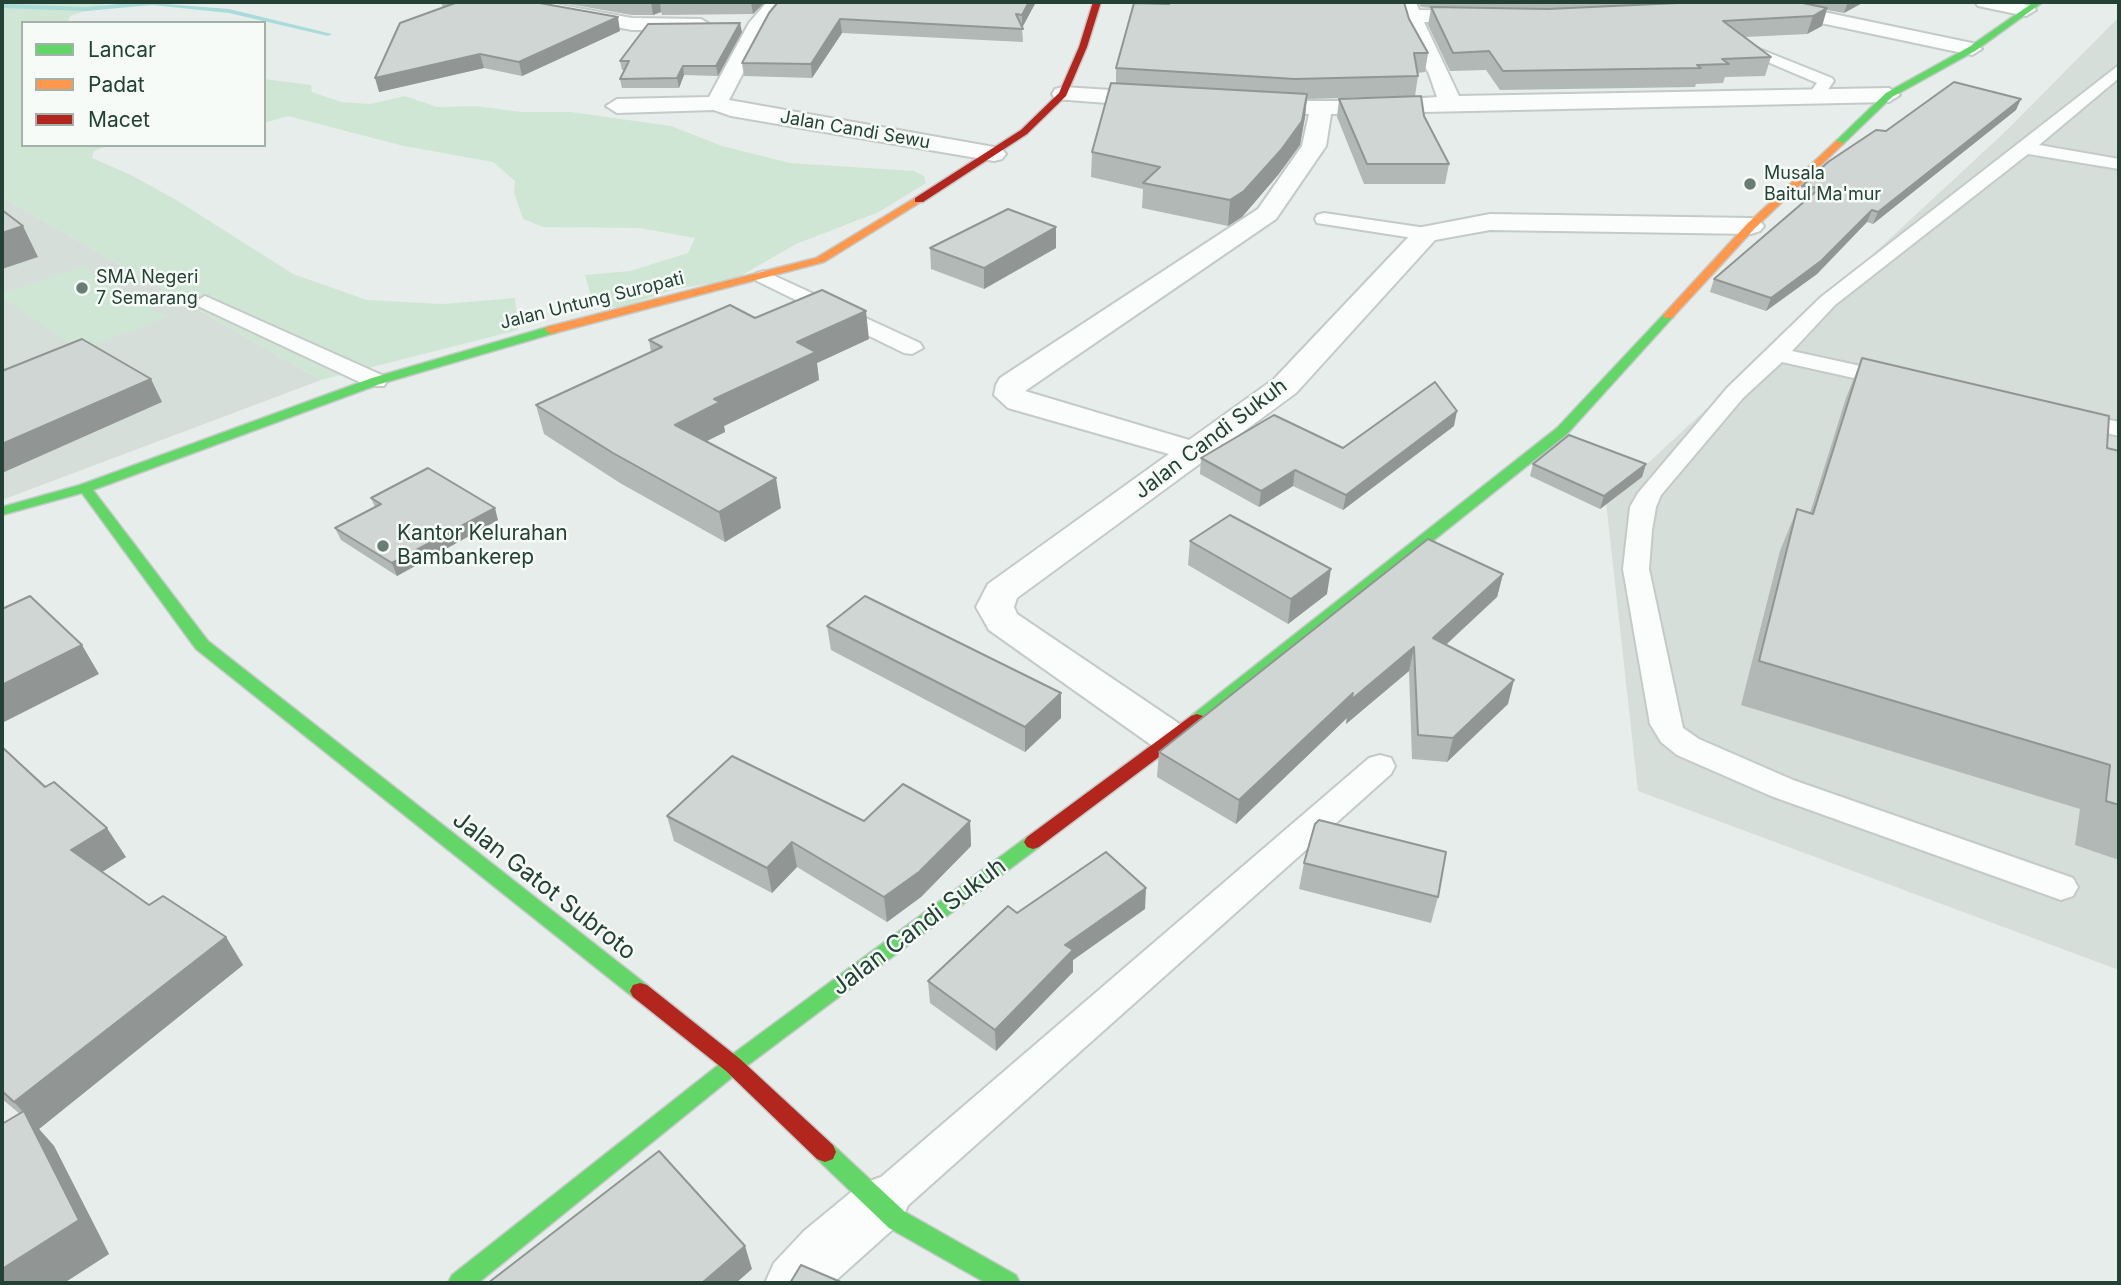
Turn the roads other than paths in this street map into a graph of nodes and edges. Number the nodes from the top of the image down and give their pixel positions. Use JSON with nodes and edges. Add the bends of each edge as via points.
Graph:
{"nodes":[{"id":1,"x":514,"y":2,"type":"edge"},
{"id":2,"x":777,"y":2,"type":"edge"},
{"id":3,"x":1097,"y":2,"type":"edge"},
{"id":4,"x":1985,"y":2,"type":"edge"},
{"id":5,"x":1744,"y":5,"type":"edge"},
{"id":6,"x":2032,"y":6,"type":"edge"},
{"id":7,"x":589,"y":8,"type":"edge"},
{"id":8,"x":1409,"y":9,"type":"edge"},
{"id":9,"x":1504,"y":17,"type":"edge"},
{"id":10,"x":759,"y":23,"type":"junction"},
{"id":11,"x":1742,"y":46,"type":"edge"},
{"id":12,"x":1972,"y":49,"type":"junction"},
{"id":13,"x":2119,"y":70,"type":"edge"},
{"id":14,"x":1063,"y":94,"type":"junction"},
{"id":15,"x":1816,"y":95,"type":"junction"},
{"id":16,"x":1889,"y":95,"type":"junction"},
{"id":17,"x":1185,"y":102,"type":"edge"},
{"id":18,"x":717,"y":103,"type":"junction"},
{"id":19,"x":1450,"y":103,"type":"junction"},
{"id":20,"x":1239,"y":105,"type":"edge"},
{"id":21,"x":617,"y":106,"type":"dead end"},
{"id":22,"x":1321,"y":108,"type":"junction"},
{"id":23,"x":2025,"y":148,"type":"junction"},
{"id":24,"x":994,"y":154,"type":"junction"},
{"id":25,"x":2119,"y":164,"type":"edge"},
{"id":26,"x":1324,"y":219,"type":"dead end"},
{"id":27,"x":1751,"y":226,"type":"junction"},
{"id":28,"x":1426,"y":234,"type":"junction"},
{"id":29,"x":764,"y":277,"type":"junction"},
{"id":30,"x":205,"y":302,"type":"dead end"},
{"id":31,"x":912,"y":348,"type":"dead end"},
{"id":32,"x":1777,"y":354,"type":"junction"},
{"id":33,"x":376,"y":381,"type":"junction"},
{"id":34,"x":1922,"y":386,"type":"edge"},
{"id":35,"x":2040,"y":412,"type":"edge"},
{"id":36,"x":2119,"y":429,"type":"edge"},
{"id":37,"x":1196,"y":453,"type":"junction"},
{"id":38,"x":85,"y":488,"type":"junction"},
{"id":39,"x":2,"y":511,"type":"edge"},
{"id":40,"x":1172,"y":739,"type":"junction"},
{"id":41,"x":1380,"y":766,"type":"dead end"},
{"id":42,"x":2061,"y":887,"type":"dead end"},
{"id":43,"x":733,"y":1065,"type":"junction"},
{"id":44,"x":881,"y":1203,"type":"junction"},
{"id":45,"x":460,"y":1283,"type":"edge"},
{"id":46,"x":794,"y":1283,"type":"edge"},
{"id":47,"x":1008,"y":1283,"type":"edge"}],
"edges":[{"from":1,"to":7,"type":"street"},
{"from":2,"to":10,"type":"street"},
{"from":3,"to":14,"type":"street","name":"Jalan Untung Suropati"},
{"from":4,"to":6,"type":"street"},
{"from":5,"to":12,"type":"street","via":[[1777,7]]},
{"from":6,"to":12,"type":"street","name":"Jalan Candi Sukuh"},
{"from":7,"to":10,"type":"street","via":[[632,24]]},
{"from":8,"to":9,"type":"street"},
{"from":8,"to":19,"type":"street"},
{"from":10,"to":18,"type":"street"},
{"from":11,"to":15,"type":"lane","via":[[1826,81]]},
{"from":12,"to":16,"type":"street","name":"Jalan Candi Sukuh"},
{"from":13,"to":23,"type":"lane"},
{"from":14,"to":17,"type":"street"},
{"from":14,"to":24,"type":"street","name":"Jalan Untung Suropati"},
{"from":15,"to":16,"type":"street"},
{"from":15,"to":19,"type":"street"},
{"from":16,"to":27,"type":"street","name":"Jalan Candi Sukuh"},
{"from":18,"to":21,"type":"street","name":"Jalan Candi Sewu"},
{"from":18,"to":24,"type":"street","name":"Jalan Candi Sewu","via":[[731,110]]},
{"from":19,"to":22,"type":"street"},
{"from":20,"to":22,"type":"street"},
{"from":22,"to":37,"type":"street","via":[[1314,146],[1267,214],[1011,385],[1009,395],[1019,401]]},
{"from":23,"to":25,"type":"lane"},
{"from":23,"to":32,"type":"lane","via":[[1829,301]]},
{"from":24,"to":29,"type":"street","name":"Jalan Untung Suropati","via":[[820,260]]},
{"from":26,"to":28,"type":"lane"},
{"from":27,"to":28,"type":"street","via":[[1490,222]]},
{"from":27,"to":40,"type":"street","name":"Jalan Candi Sukuh","via":[[1562,431]]},
{"from":28,"to":37,"type":"street","name":"Jalan Candi Sukuh","via":[[1285,386]]},
{"from":29,"to":31,"type":"lane"},
{"from":29,"to":33,"type":"street","name":"Jalan Untung Suropati","via":[[538,333]]},
{"from":30,"to":33,"type":"lane"},
{"from":32,"to":34,"type":"lane"},
{"from":32,"to":42,"type":"lane","via":[[1735,393],[1669,468],[1643,507],[1636,569],[1665,724],[1688,747],[1782,788]]},
{"from":33,"to":38,"type":"street","name":"Jalan Untung Suropati"},
{"from":35,"to":36,"type":"lane"},
{"from":37,"to":40,"type":"street","name":"Jalan Candi Sukuh","via":[[1002,592],[995,607],[1002,621]]},
{"from":38,"to":39,"type":"street","name":"Jalan Untung Suropati"},
{"from":38,"to":43,"type":"street","name":"Jalan Gatot Subroto","via":[[202,645]]},
{"from":40,"to":43,"type":"street","name":"Jalan Candi Sukuh"},
{"from":41,"to":44,"type":"lane"},
{"from":43,"to":44,"type":"street","name":"Jalan Gatot Subroto"},
{"from":43,"to":45,"type":"street","name":"Jalan Candi Sukuh"},
{"from":44,"to":46,"type":"street"},
{"from":44,"to":47,"type":"street","name":"Jalan Gatot Subroto","via":[[897,1220]]}]}
